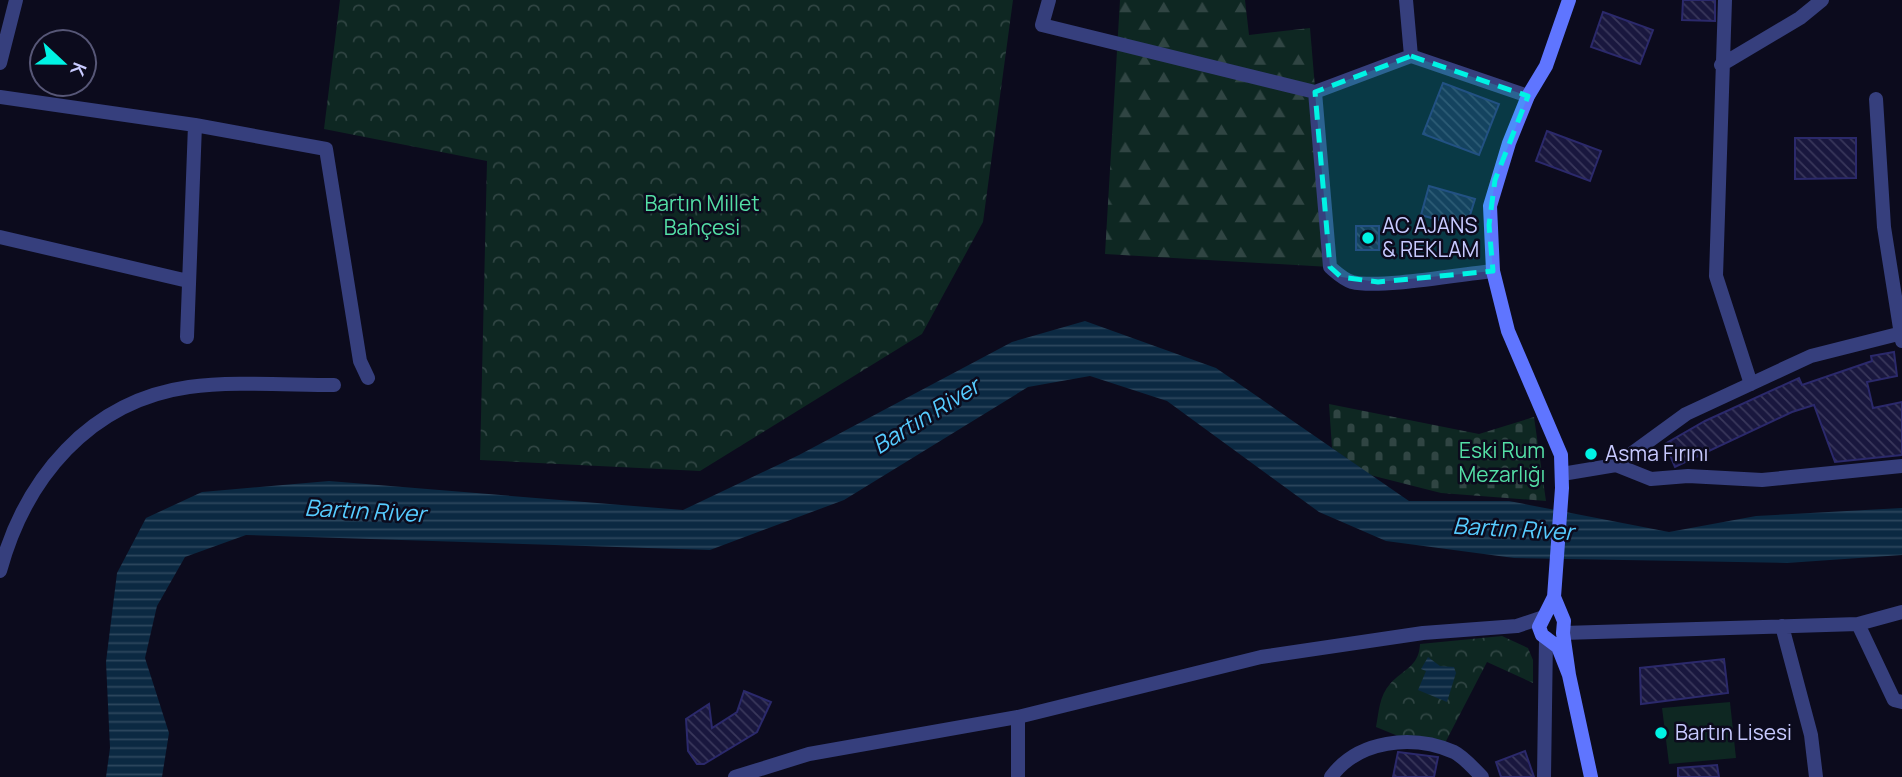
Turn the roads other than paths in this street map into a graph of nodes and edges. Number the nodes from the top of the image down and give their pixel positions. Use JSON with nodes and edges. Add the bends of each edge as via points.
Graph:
{"nodes":[{"id":1,"x":16,"y":0,"type":"edge"},
{"id":2,"x":1049,"y":0,"type":"edge"},
{"id":3,"x":1406,"y":0,"type":"edge"},
{"id":4,"x":1569,"y":0,"type":"edge"},
{"id":5,"x":1725,"y":0,"type":"edge"},
{"id":6,"x":1822,"y":0,"type":"edge"},
{"id":7,"x":1411,"y":56,"type":"junction"},
{"id":8,"x":0,"y":63,"type":"edge"},
{"id":9,"x":1721,"y":65,"type":"junction"},
{"id":10,"x":1315,"y":92,"type":"junction"},
{"id":11,"x":1528,"y":96,"type":"junction"},
{"id":12,"x":0,"y":97,"type":"edge"},
{"id":13,"x":1876,"y":99,"type":"dead end"},
{"id":14,"x":195,"y":125,"type":"junction"},
{"id":15,"x":0,"y":237,"type":"edge"},
{"id":16,"x":1493,"y":271,"type":"junction"},
{"id":17,"x":188,"y":281,"type":"junction"},
{"id":18,"x":1902,"y":336,"type":"edge"},
{"id":19,"x":187,"y":337,"type":"dead end"},
{"id":20,"x":368,"y":377,"type":"dead end"},
{"id":21,"x":1751,"y":384,"type":"junction"},
{"id":22,"x":334,"y":385,"type":"dead end"},
{"id":23,"x":1616,"y":465,"type":"junction"},
{"id":24,"x":1902,"y":466,"type":"edge"},
{"id":25,"x":1562,"y":481,"type":"junction"},
{"id":26,"x":0,"y":571,"type":"edge"},
{"id":27,"x":1554,"y":597,"type":"junction"},
{"id":28,"x":1902,"y":612,"type":"edge"},
{"id":29,"x":1542,"y":617,"type":"junction"},
{"id":30,"x":1858,"y":624,"type":"junction"},
{"id":31,"x":1517,"y":626,"type":"junction"},
{"id":32,"x":1782,"y":626,"type":"junction"},
{"id":33,"x":1555,"y":631,"type":"junction"},
{"id":34,"x":1902,"y":702,"type":"edge"},
{"id":35,"x":1018,"y":717,"type":"junction"},
{"id":36,"x":735,"y":777,"type":"edge"},
{"id":37,"x":1018,"y":777,"type":"edge"},
{"id":38,"x":1331,"y":777,"type":"edge"},
{"id":39,"x":1482,"y":777,"type":"edge"},
{"id":40,"x":1544,"y":777,"type":"edge"},
{"id":41,"x":1591,"y":777,"type":"edge"},
{"id":42,"x":1816,"y":777,"type":"edge"}],
"edges":[{"from":1,"to":8,"type":"street"},
{"from":2,"to":10,"type":"street","via":[[1042,25]]},
{"from":3,"to":7,"type":"street"},
{"from":4,"to":11,"type":"main road","via":[[1546,66]]},
{"from":5,"to":9,"type":"street"},
{"from":6,"to":9,"type":"street"},
{"from":7,"to":10,"type":"street"},
{"from":7,"to":11,"type":"street"},
{"from":9,"to":21,"type":"street","via":[[1716,276]]},
{"from":10,"to":16,"type":"street","via":[[1330,267],[1354,282]]},
{"from":11,"to":16,"type":"main road","via":[[1495,180],[1490,206]]},
{"from":12,"to":14,"type":"street"},
{"from":13,"to":18,"type":"street","via":[[1884,227]]},
{"from":14,"to":17,"type":"street"},
{"from":14,"to":20,"type":"street","via":[[326,149],[359,361]]},
{"from":15,"to":17,"type":"street"},
{"from":16,"to":25,"type":"main road","via":[[1508,331],[1561,455]]},
{"from":17,"to":19,"type":"street"},
{"from":18,"to":21,"type":"street","via":[[1811,356]]},
{"from":21,"to":23,"type":"street","via":[[1686,414]]},
{"from":22,"to":26,"type":"street","via":[[188,387],[141,401],[106,419],[70,444],[40,478],[20,513]]},
{"from":23,"to":24,"type":"street","via":[[1651,479],[1762,480]]},
{"from":23,"to":25,"type":"street"},
{"from":25,"to":27,"type":"main road"},
{"from":27,"to":29,"type":"main road"},
{"from":27,"to":33,"type":"main road"},
{"from":28,"to":30,"type":"street"},
{"from":29,"to":31,"type":"street"},
{"from":29,"to":33,"type":"main road","via":[[1539,627]]},
{"from":29,"to":33,"type":"main road","via":[[1556,613]]},
{"from":30,"to":32,"type":"street"},
{"from":30,"to":34,"type":"street","via":[[1894,700]]},
{"from":31,"to":33,"type":"street"},
{"from":31,"to":35,"type":"street","via":[[1423,633],[1261,657]]},
{"from":32,"to":33,"type":"street"},
{"from":32,"to":42,"type":"street","via":[[1811,735]]},
{"from":33,"to":40,"type":"street"},
{"from":33,"to":41,"type":"main road"},
{"from":35,"to":36,"type":"street","via":[[809,754]]},
{"from":35,"to":37,"type":"street"},
{"from":38,"to":39,"type":"street","via":[[1343,761],[1376,744],[1424,743],[1456,753]]}]}
